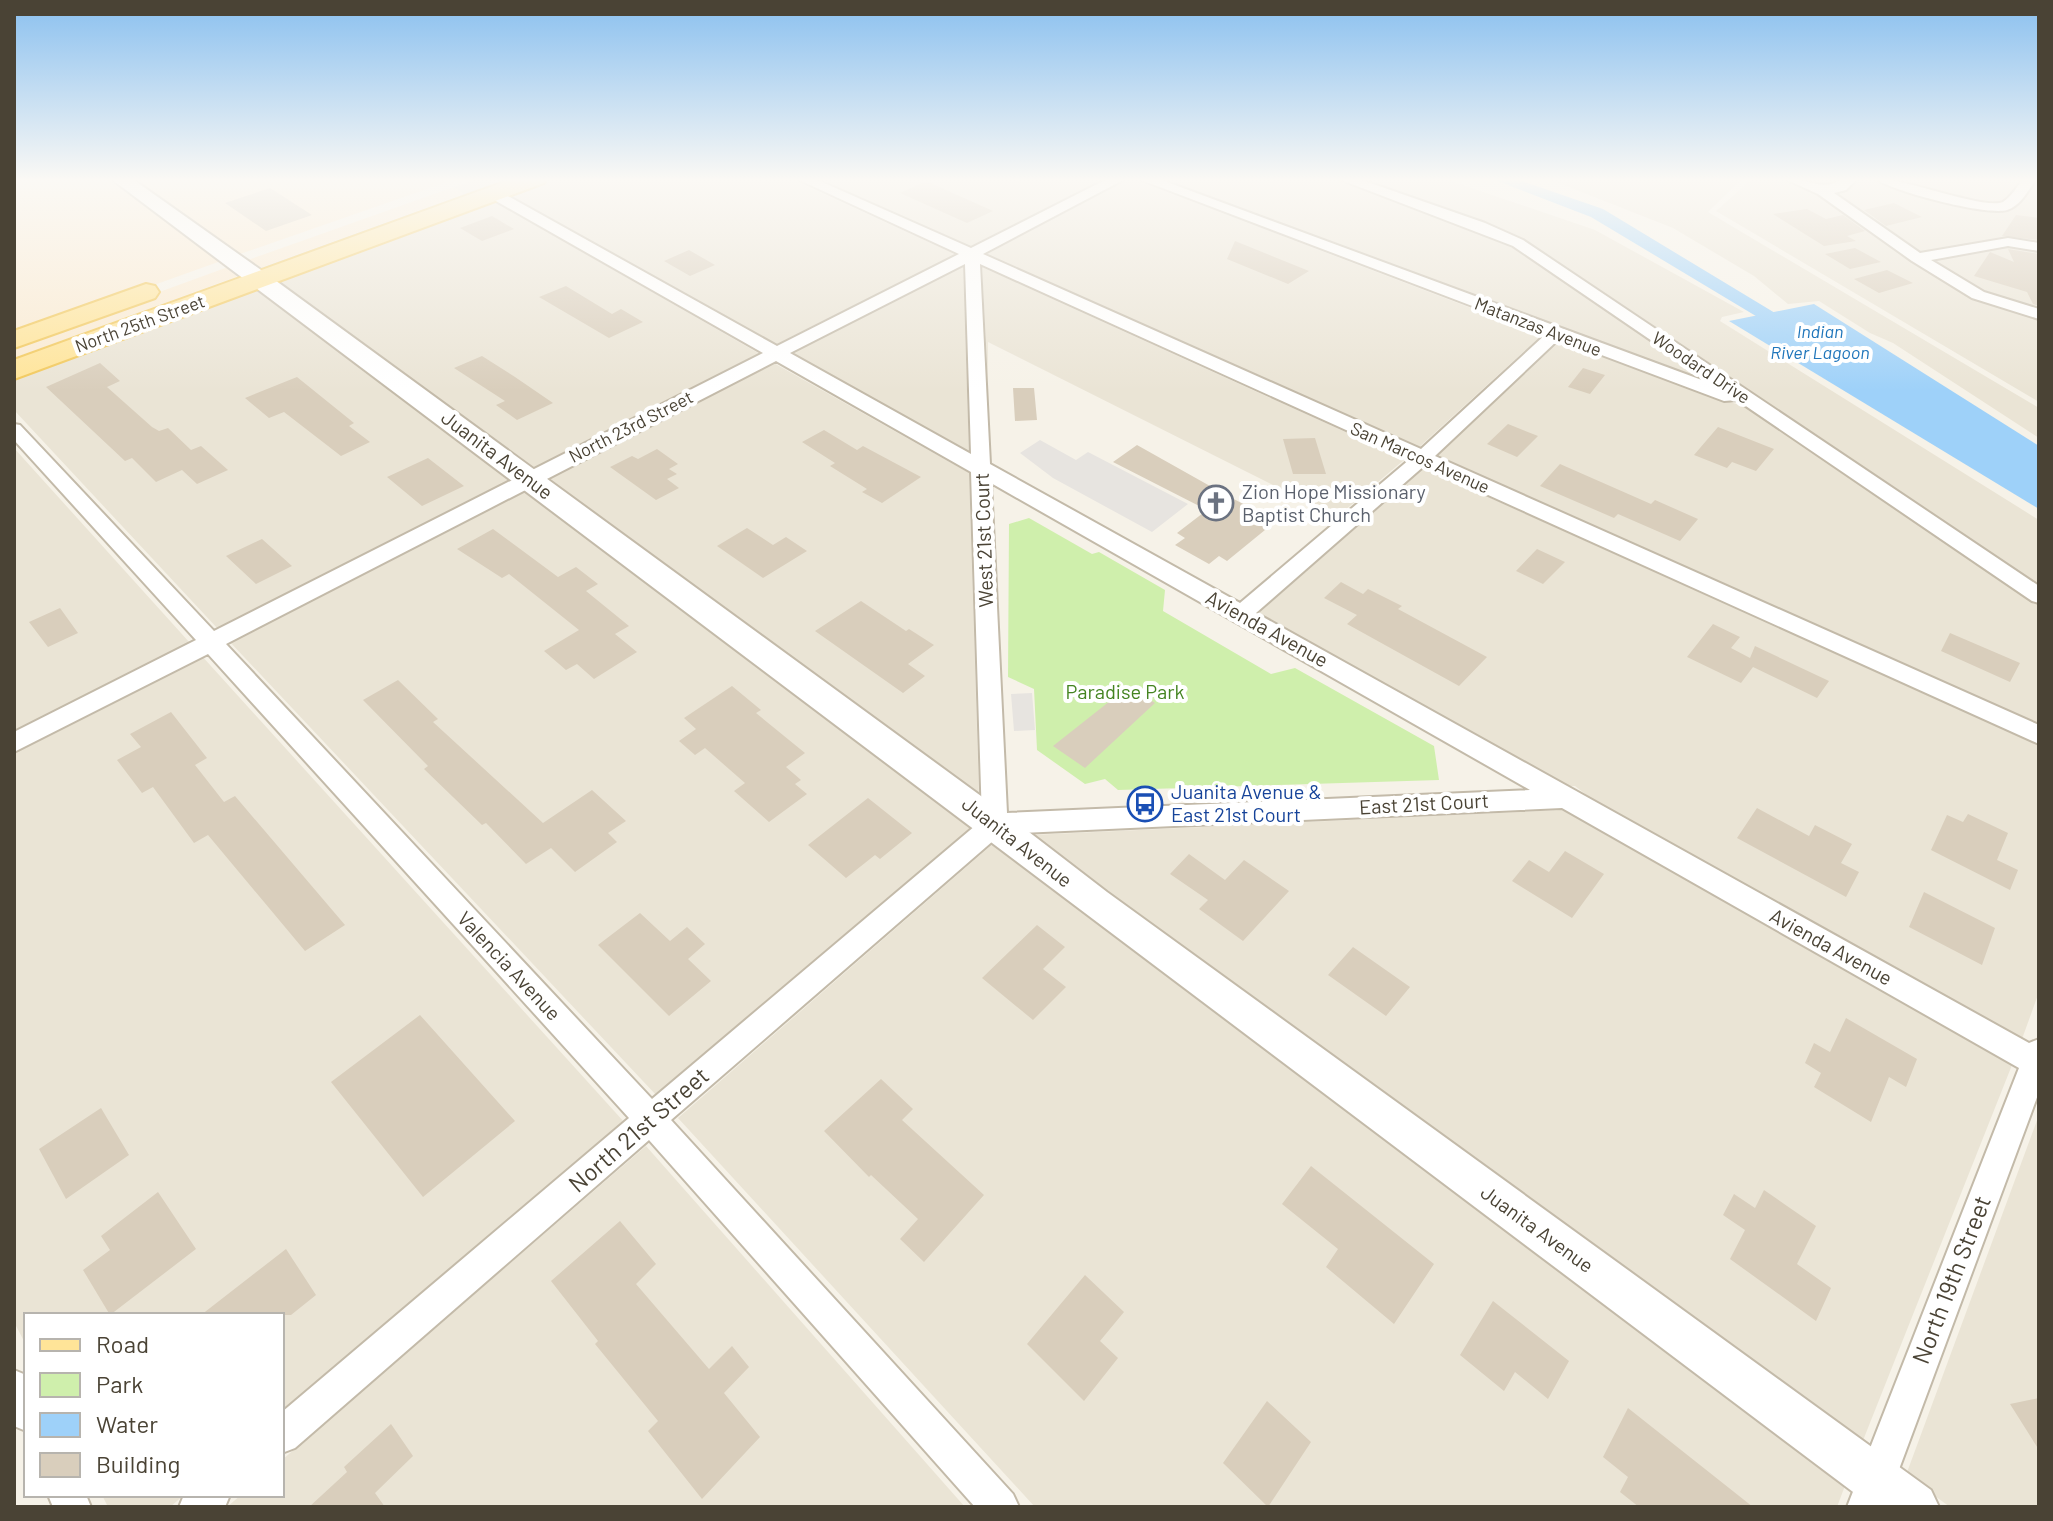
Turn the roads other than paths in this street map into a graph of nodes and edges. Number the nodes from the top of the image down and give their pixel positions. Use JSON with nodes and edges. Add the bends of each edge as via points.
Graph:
{"nodes":[{"id":1,"x":219,"y":249,"type":"edge"},
{"id":2,"x":343,"y":249,"type":"edge"},
{"id":3,"x":591,"y":249,"type":"edge"},
{"id":4,"x":957,"y":249,"type":"edge"},
{"id":5,"x":985,"y":249,"type":"edge"},
{"id":6,"x":1330,"y":249,"type":"edge"},
{"id":7,"x":1527,"y":249,"type":"edge"},
{"id":8,"x":1904,"y":249,"type":"edge"},
{"id":9,"x":1968,"y":249,"type":"edge"},
{"id":10,"x":263,"y":250,"type":"dead end"},
{"id":11,"x":972,"y":256,"type":"junction"},
{"id":12,"x":1917,"y":258,"type":"junction"},
{"id":13,"x":234,"y":260,"type":"junction"},
{"id":14,"x":204,"y":271,"type":"dead end"},
{"id":15,"x":261,"y":279,"type":"junction"},
{"id":16,"x":174,"y":282,"type":"dead end"},
{"id":17,"x":2039,"y":314,"type":"edge"},
{"id":18,"x":1555,"y":334,"type":"junction"},
{"id":19,"x":14,"y":340,"type":"edge"},
{"id":20,"x":775,"y":354,"type":"junction"},
{"id":21,"x":14,"y":370,"type":"edge"},
{"id":22,"x":1755,"y":405,"type":"junction"},
{"id":23,"x":14,"y":429,"type":"edge"},
{"id":24,"x":1421,"y":459,"type":"junction"},
{"id":25,"x":981,"y":470,"type":"junction"},
{"id":26,"x":529,"y":479,"type":"junction"},
{"id":27,"x":2039,"y":596,"type":"edge"},
{"id":28,"x":1241,"y":614,"type":"junction"},
{"id":29,"x":209,"y":642,"type":"junction"},
{"id":30,"x":2039,"y":735,"type":"edge"},
{"id":31,"x":14,"y":743,"type":"edge"},
{"id":32,"x":1565,"y":798,"type":"junction"},
{"id":33,"x":995,"y":824,"type":"junction"},
{"id":34,"x":2038,"y":1060,"type":"edge"},
{"id":35,"x":651,"y":1120,"type":"junction"},
{"id":36,"x":14,"y":1388,"type":"edge"},
{"id":37,"x":24,"y":1409,"type":"edge"},
{"id":38,"x":284,"y":1433,"type":"edge"},
{"id":39,"x":1871,"y":1493,"type":"edge"},
{"id":40,"x":1000,"y":1507,"type":"edge"},
{"id":41,"x":1914,"y":1507,"type":"edge"}],
"edges":[{"from":1,"to":13,"type":"street","name":"Juanita Avenue"},
{"from":2,"to":15,"type":"main road","name":"North 25th Street"},
{"from":3,"to":20,"type":"street","name":"Avienda Avenue"},
{"from":4,"to":11,"type":"street","name":"San Marcos Avenue"},
{"from":5,"to":11,"type":"street","name":"North 23rd Street"},
{"from":6,"to":18,"type":"street","name":"Matanzas Avenue"},
{"from":7,"to":22,"type":"street","name":"Woodard Drive"},
{"from":8,"to":12,"type":"street"},
{"from":9,"to":12,"type":"street"},
{"from":10,"to":13,"type":"main road","name":"North 25th Street"},
{"from":11,"to":20,"type":"street","name":"North 23rd Street"},
{"from":11,"to":24,"type":"street","name":"San Marcos Avenue"},
{"from":11,"to":25,"type":"street","name":"West 21st Court"},
{"from":12,"to":17,"type":"street","via":[[1978,295]]},
{"from":13,"to":14,"type":"main road","name":"North 25th Street"},
{"from":13,"to":15,"type":"street","name":"Juanita Avenue"},
{"from":15,"to":21,"type":"main road","name":"North 25th Street"},
{"from":15,"to":26,"type":"street","name":"Juanita Avenue"},
{"from":16,"to":19,"type":"main road","name":"North 25th Street"},
{"from":18,"to":22,"type":"street","name":"Matanzas Avenue"},
{"from":18,"to":24,"type":"street"},
{"from":20,"to":25,"type":"street","name":"Avienda Avenue"},
{"from":20,"to":26,"type":"street","name":"North 23rd Street"},
{"from":22,"to":27,"type":"street","name":"Woodard Drive"},
{"from":23,"to":29,"type":"street","name":"Valencia Avenue"},
{"from":24,"to":28,"type":"street"},
{"from":24,"to":30,"type":"street","name":"San Marcos Avenue"},
{"from":25,"to":28,"type":"street","name":"Avienda Avenue"},
{"from":25,"to":33,"type":"street","name":"West 21st Court"},
{"from":26,"to":29,"type":"street","name":"North 23rd Street"},
{"from":26,"to":33,"type":"street","name":"Juanita Avenue"},
{"from":28,"to":32,"type":"street","name":"Avienda Avenue"},
{"from":29,"to":31,"type":"street","name":"North 23rd Street"},
{"from":29,"to":35,"type":"street","name":"Valencia Avenue"},
{"from":32,"to":33,"type":"street","name":"East 21st Court"},
{"from":32,"to":34,"type":"street","name":"Avienda Avenue"},
{"from":33,"to":35,"type":"street","name":"North 21st Street"},
{"from":33,"to":39,"type":"street","name":"Juanita Avenue"},
{"from":34,"to":39,"type":"street","name":"North 19th Street"},
{"from":35,"to":38,"type":"street","name":"North 21st Street"},
{"from":35,"to":40,"type":"street","name":"Valencia Avenue"},
{"from":36,"to":37,"type":"street"},
{"from":39,"to":41,"type":"street","name":"Juanita Avenue"}]}
